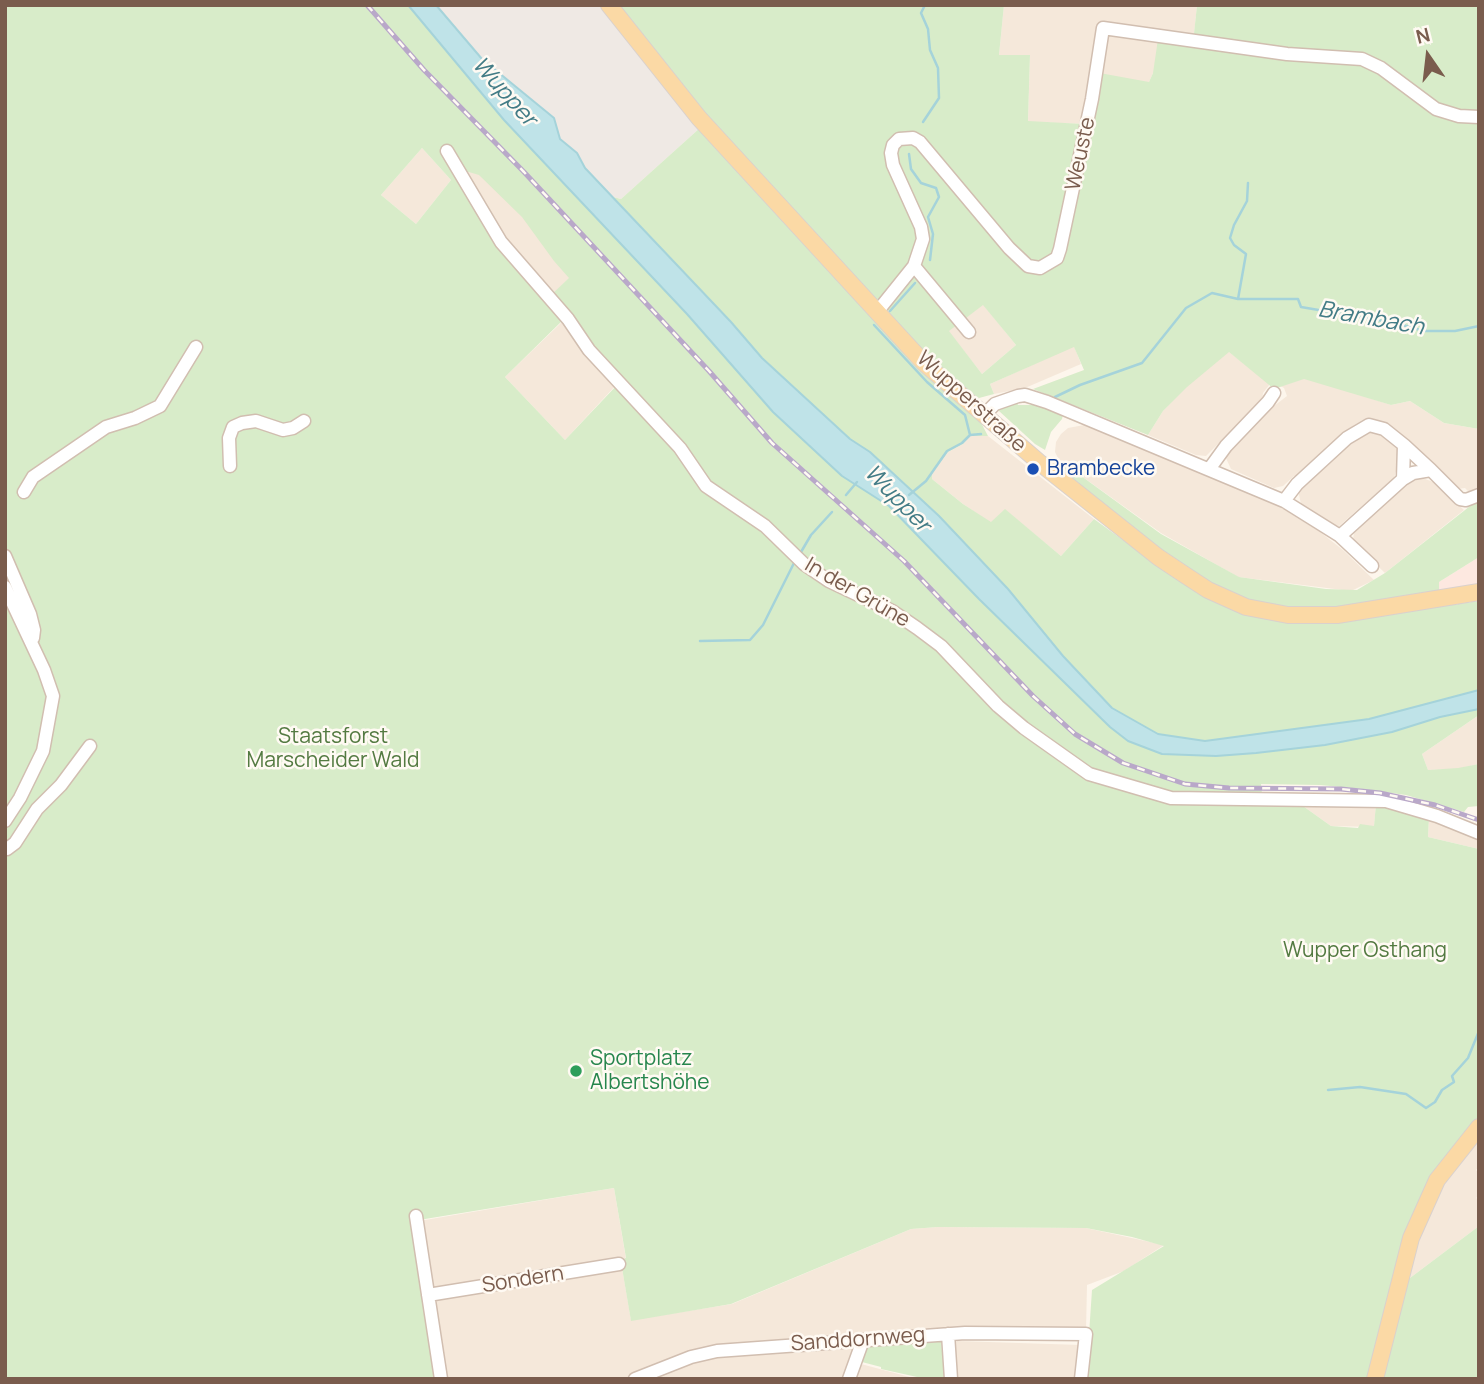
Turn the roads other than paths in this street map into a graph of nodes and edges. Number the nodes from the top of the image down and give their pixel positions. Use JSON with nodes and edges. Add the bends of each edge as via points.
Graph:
{"nodes":[{"id":1,"x":608,"y":5,"type":"edge"},
{"id":2,"x":1479,"y":117,"type":"edge"},
{"id":3,"x":447,"y":151,"type":"dead end"},
{"id":4,"x":914,"y":266,"type":"junction"},
{"id":5,"x":877,"y":312,"type":"junction"},
{"id":6,"x":969,"y":332,"type":"dead end"},
{"id":7,"x":196,"y":347,"type":"dead end"},
{"id":8,"x":1274,"y":393,"type":"dead end"},
{"id":9,"x":984,"y":415,"type":"junction"},
{"id":10,"x":304,"y":422,"type":"dead end"},
{"id":11,"x":1404,"y":445,"type":"junction"},
{"id":12,"x":230,"y":466,"type":"dead end"},
{"id":13,"x":1210,"y":468,"type":"junction"},
{"id":14,"x":1431,"y":470,"type":"junction"},
{"id":15,"x":1403,"y":479,"type":"junction"},
{"id":16,"x":24,"y":492,"type":"dead end"},
{"id":17,"x":1479,"y":495,"type":"edge"},
{"id":18,"x":1284,"y":501,"type":"junction"},
{"id":19,"x":1340,"y":536,"type":"junction"},
{"id":20,"x":5,"y":556,"type":"edge"},
{"id":21,"x":1371,"y":566,"type":"dead end"},
{"id":22,"x":5,"y":587,"type":"edge"},
{"id":23,"x":1479,"y":592,"type":"edge"},
{"id":24,"x":30,"y":641,"type":"junction"},
{"id":25,"x":90,"y":746,"type":"dead end"},
{"id":26,"x":5,"y":821,"type":"edge"},
{"id":27,"x":1479,"y":833,"type":"edge"},
{"id":28,"x":5,"y":848,"type":"edge"},
{"id":29,"x":1479,"y":1127,"type":"edge"},
{"id":30,"x":416,"y":1216,"type":"dead end"},
{"id":31,"x":619,"y":1264,"type":"dead end"},
{"id":32,"x":428,"y":1295,"type":"junction"},
{"id":33,"x":948,"y":1335,"type":"junction"},
{"id":34,"x":863,"y":1340,"type":"junction"},
{"id":35,"x":441,"y":1379,"type":"edge"},
{"id":36,"x":635,"y":1379,"type":"edge"},
{"id":37,"x":849,"y":1379,"type":"edge"},
{"id":38,"x":951,"y":1379,"type":"edge"},
{"id":39,"x":1082,"y":1379,"type":"edge"},
{"id":40,"x":1375,"y":1379,"type":"edge"}],
"edges":[{"from":1,"to":5,"type":"main road","name":"Wupperstraße","via":[[699,118]]},
{"from":2,"to":4,"type":"street","name":"Weuste","via":[[1436,109],[1381,68],[1362,60],[1103,28],[1057,258],[1040,268],[1028,266],[928,150],[906,137],[893,145],[891,153],[895,173],[921,227],[923,239]]},
{"from":3,"to":27,"type":"street","name":"In der Grüne","via":[[501,242],[589,350],[680,448],[706,486],[765,526],[829,582],[892,611],[941,646],[1007,713],[1089,774],[1171,798],[1386,801]]},
{"from":4,"to":5,"type":"street","name":"Weuste"},
{"from":4,"to":6,"type":"street"},
{"from":5,"to":9,"type":"main road","name":"Wupperstraße","via":[[924,363]]},
{"from":7,"to":16,"type":"street","via":[[160,406],[106,426],[33,477]]},
{"from":8,"to":13,"type":"street"},
{"from":9,"to":13,"type":"street","via":[[1006,398],[1025,395]]},
{"from":9,"to":23,"type":"main road","name":"Wupperstraße","via":[[1158,557],[1208,590],[1246,607],[1288,615],[1337,615]]},
{"from":10,"to":12,"type":"street","via":[[284,430],[256,421],[233,427]]},
{"from":11,"to":14,"type":"street"},
{"from":11,"to":15,"type":"street"},
{"from":11,"to":18,"type":"street","via":[[1378,426],[1360,429]]},
{"from":13,"to":18,"type":"street"},
{"from":14,"to":15,"type":"street"},
{"from":14,"to":17,"type":"street","via":[[1460,499]]},
{"from":15,"to":19,"type":"street"},
{"from":18,"to":19,"type":"street"},
{"from":19,"to":21,"type":"street"},
{"from":20,"to":24,"type":"street","via":[[30,614],[34,637]]},
{"from":22,"to":24,"type":"street"},
{"from":24,"to":26,"type":"street","via":[[53,696],[43,751]]},
{"from":25,"to":28,"type":"street","via":[[37,809],[15,844]]},
{"from":29,"to":40,"type":"main road","via":[[1437,1180],[1411,1238]]},
{"from":30,"to":32,"type":"street"},
{"from":31,"to":32,"type":"street","name":"Sondern"},
{"from":32,"to":35,"type":"street"},
{"from":33,"to":34,"type":"street","name":"Sanddornweg"},
{"from":33,"to":38,"type":"street"},
{"from":33,"to":39,"type":"street","name":"Sanddornweg","via":[[1086,1334]]},
{"from":34,"to":36,"type":"street","name":"Sanddornweg","via":[[717,1351]]},
{"from":34,"to":37,"type":"street"}]}
